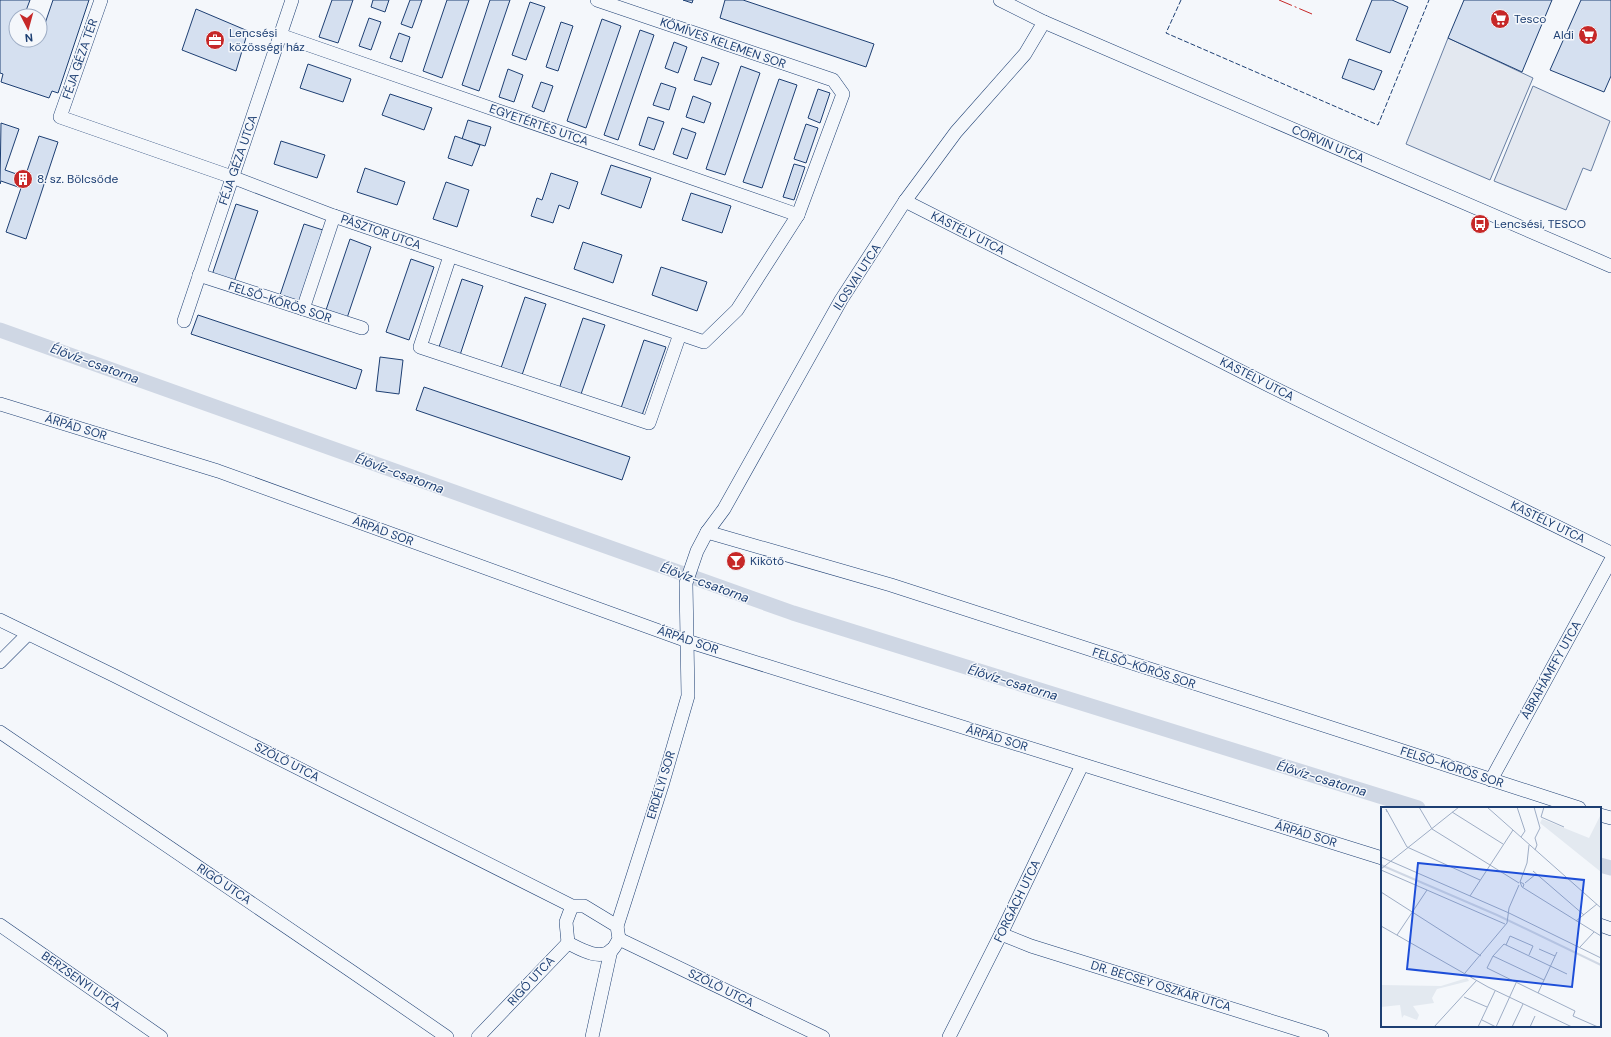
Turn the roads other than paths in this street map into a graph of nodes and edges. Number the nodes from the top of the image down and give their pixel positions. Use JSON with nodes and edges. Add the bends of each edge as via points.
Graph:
{"nodes":[{"id":1,"x":101,"y":0,"type":"edge"},
{"id":2,"x":292,"y":0,"type":"edge"},
{"id":3,"x":597,"y":0,"type":"edge"},
{"id":4,"x":1000,"y":0,"type":"edge"},
{"id":5,"x":1044,"y":22,"type":"junction"},
{"id":6,"x":280,"y":35,"type":"junction"},
{"id":7,"x":60,"y":118,"type":"joint"},
{"id":8,"x":232,"y":177,"type":"junction"},
{"id":9,"x":905,"y":201,"type":"junction"},
{"id":10,"x":798,"y":215,"type":"junction"},
{"id":11,"x":334,"y":216,"type":"junction"},
{"id":12,"x":450,"y":256,"type":"junction"},
{"id":13,"x":1611,"y":266,"type":"edge"},
{"id":14,"x":199,"y":275,"type":"junction"},
{"id":15,"x":303,"y":309,"type":"junction"},
{"id":16,"x":184,"y":321,"type":"dead end"},
{"id":17,"x":362,"y":328,"type":"dead end"},
{"id":18,"x":680,"y":334,"type":"junction"},
{"id":19,"x":0,"y":404,"type":"edge"},
{"id":20,"x":707,"y":532,"type":"junction"},
{"id":21,"x":1611,"y":552,"type":"edge"},
{"id":22,"x":1611,"y":560,"type":"edge"},
{"id":23,"x":686,"y":583,"type":"joint"},
{"id":24,"x":0,"y":620,"type":"edge"},
{"id":25,"x":28,"y":634,"type":"junction"},
{"id":26,"x":687,"y":641,"type":"junction"},
{"id":27,"x":0,"y":662,"type":"edge"},
{"id":28,"x":0,"y":732,"type":"edge"},
{"id":29,"x":1082,"y":765,"type":"junction"},
{"id":30,"x":1491,"y":780,"type":"junction"},
{"id":31,"x":1576,"y":807,"type":"edge"},
{"id":32,"x":1601,"y":815,"type":"edge"},
{"id":33,"x":1611,"y":818,"type":"edge"},
{"id":34,"x":1381,"y":858,"type":"edge"},
{"id":35,"x":572,"y":906,"type":"junction"},
{"id":36,"x":0,"y":925,"type":"edge"},
{"id":37,"x":1601,"y":925,"type":"edge"},
{"id":38,"x":617,"y":926,"type":"junction"},
{"id":39,"x":1611,"y":929,"type":"edge"},
{"id":40,"x":1001,"y":934,"type":"junction"},
{"id":41,"x":619,"y":939,"type":"junction"},
{"id":42,"x":568,"y":943,"type":"junction"},
{"id":43,"x":611,"y":950,"type":"junction"},
{"id":44,"x":161,"y":1037,"type":"edge"},
{"id":45,"x":447,"y":1037,"type":"edge"},
{"id":46,"x":478,"y":1037,"type":"edge"},
{"id":47,"x":592,"y":1037,"type":"edge"},
{"id":48,"x":823,"y":1037,"type":"edge"},
{"id":49,"x":949,"y":1037,"type":"edge"},
{"id":50,"x":1322,"y":1037,"type":"edge"}],
"edges":[{"from":1,"to":7,"type":"street","name":"FÉJA GÉZA TÉR"},
{"from":2,"to":6,"type":"street","name":"FÉJA GÉZA UTCA"},
{"from":3,"to":10,"type":"street","name":"KŐMÍVES KELEMEN SOR","via":[[833,80],[843,94]]},
{"from":4,"to":5,"type":"street","name":"CORVIN UTCA"},
{"from":5,"to":9,"type":"street","name":"ILOSVAI UTCA","via":[[1025,54],[956,132]]},
{"from":5,"to":13,"type":"street","name":"CORVIN UTCA"},
{"from":6,"to":8,"type":"street","name":"FÉJA GÉZA UTCA"},
{"from":6,"to":10,"type":"street","name":"EGYETÉRTÉS UTCA"},
{"from":7,"to":8,"type":"street","name":"PÁSZTOR UTCA"},
{"from":8,"to":11,"type":"street","name":"PÁSZTOR UTCA"},
{"from":8,"to":14,"type":"street","name":"FÉJA GÉZA UTCA"},
{"from":9,"to":20,"type":"street","name":"ILOSVAI UTCA","via":[[841,300],[724,509]]},
{"from":9,"to":21,"type":"street","name":"KASTÉLY UTCA","via":[[1264,383]]},
{"from":10,"to":18,"type":"street","name":"PÁSZTOR UTCA","via":[[737,310],[704,342]]},
{"from":11,"to":12,"type":"street","name":"PÁSZTOR UTCA"},
{"from":11,"to":15,"type":"street"},
{"from":12,"to":18,"type":"street","name":"PÁSZTOR UTCA"},
{"from":12,"to":18,"type":"street","via":[[420,348],[649,422]]},
{"from":14,"to":15,"type":"street","name":"FELSŐ-KÖRÖS SOR"},
{"from":14,"to":16,"type":"street","name":"FÉJA GÉZA UTCA"},
{"from":15,"to":17,"type":"street","name":"FELSŐ-KÖRÖS SOR"},
{"from":19,"to":26,"type":"street","name":"ÁRPÁD SOR","via":[[218,471]]},
{"from":20,"to":23,"type":"street","name":"ILOSVAI UTCA","via":[[697,551]]},
{"from":20,"to":30,"type":"street","name":"FELSŐ-KÖRÖS SOR","via":[[891,585]]},
{"from":22,"to":30,"type":"street","name":"ÁBRAHÁMFFY UTCA"},
{"from":23,"to":26,"type":"street","name":"ERDÉLYI SOR"},
{"from":24,"to":25,"type":"street","name":"SZŐLŐ UTCA"},
{"from":25,"to":27,"type":"street"},
{"from":25,"to":35,"type":"street","name":"SZŐLŐ UTCA"},
{"from":26,"to":29,"type":"street","name":"ÁRPÁD SOR"},
{"from":26,"to":38,"type":"street","name":"ERDÉLYI SOR","via":[[688,696]]},
{"from":28,"to":45,"type":"street","name":"RIGÓ UTCA"},
{"from":29,"to":34,"type":"street","name":"ÁRPÁD SOR"},
{"from":29,"to":40,"type":"street","name":"FORGÁCH UTCA"},
{"from":30,"to":31,"type":"street","name":"FELSŐ-KÖRÖS SOR"},
{"from":32,"to":33,"type":"street"},
{"from":35,"to":38,"type":"street","name":"SZŐLŐ UTCA","via":[[584,906]]},
{"from":35,"to":42,"type":"street","via":[[566,922]]},
{"from":36,"to":44,"type":"street","name":"BERZSENYI UTCA"},
{"from":37,"to":39,"type":"street"},
{"from":38,"to":41,"type":"street"},
{"from":40,"to":49,"type":"street","name":"FORGÁCH UTCA"},
{"from":40,"to":50,"type":"street","name":"DR. BECSEY OSZKÁR UTCA","via":[[1031,946]]},
{"from":41,"to":43,"type":"street"},
{"from":41,"to":48,"type":"street","name":"SZŐLŐ UTCA"},
{"from":42,"to":43,"type":"street","via":[[588,953],[600,954]]},
{"from":42,"to":46,"type":"street","name":"RIGÓ UTCA"},
{"from":43,"to":47,"type":"street"}]}
